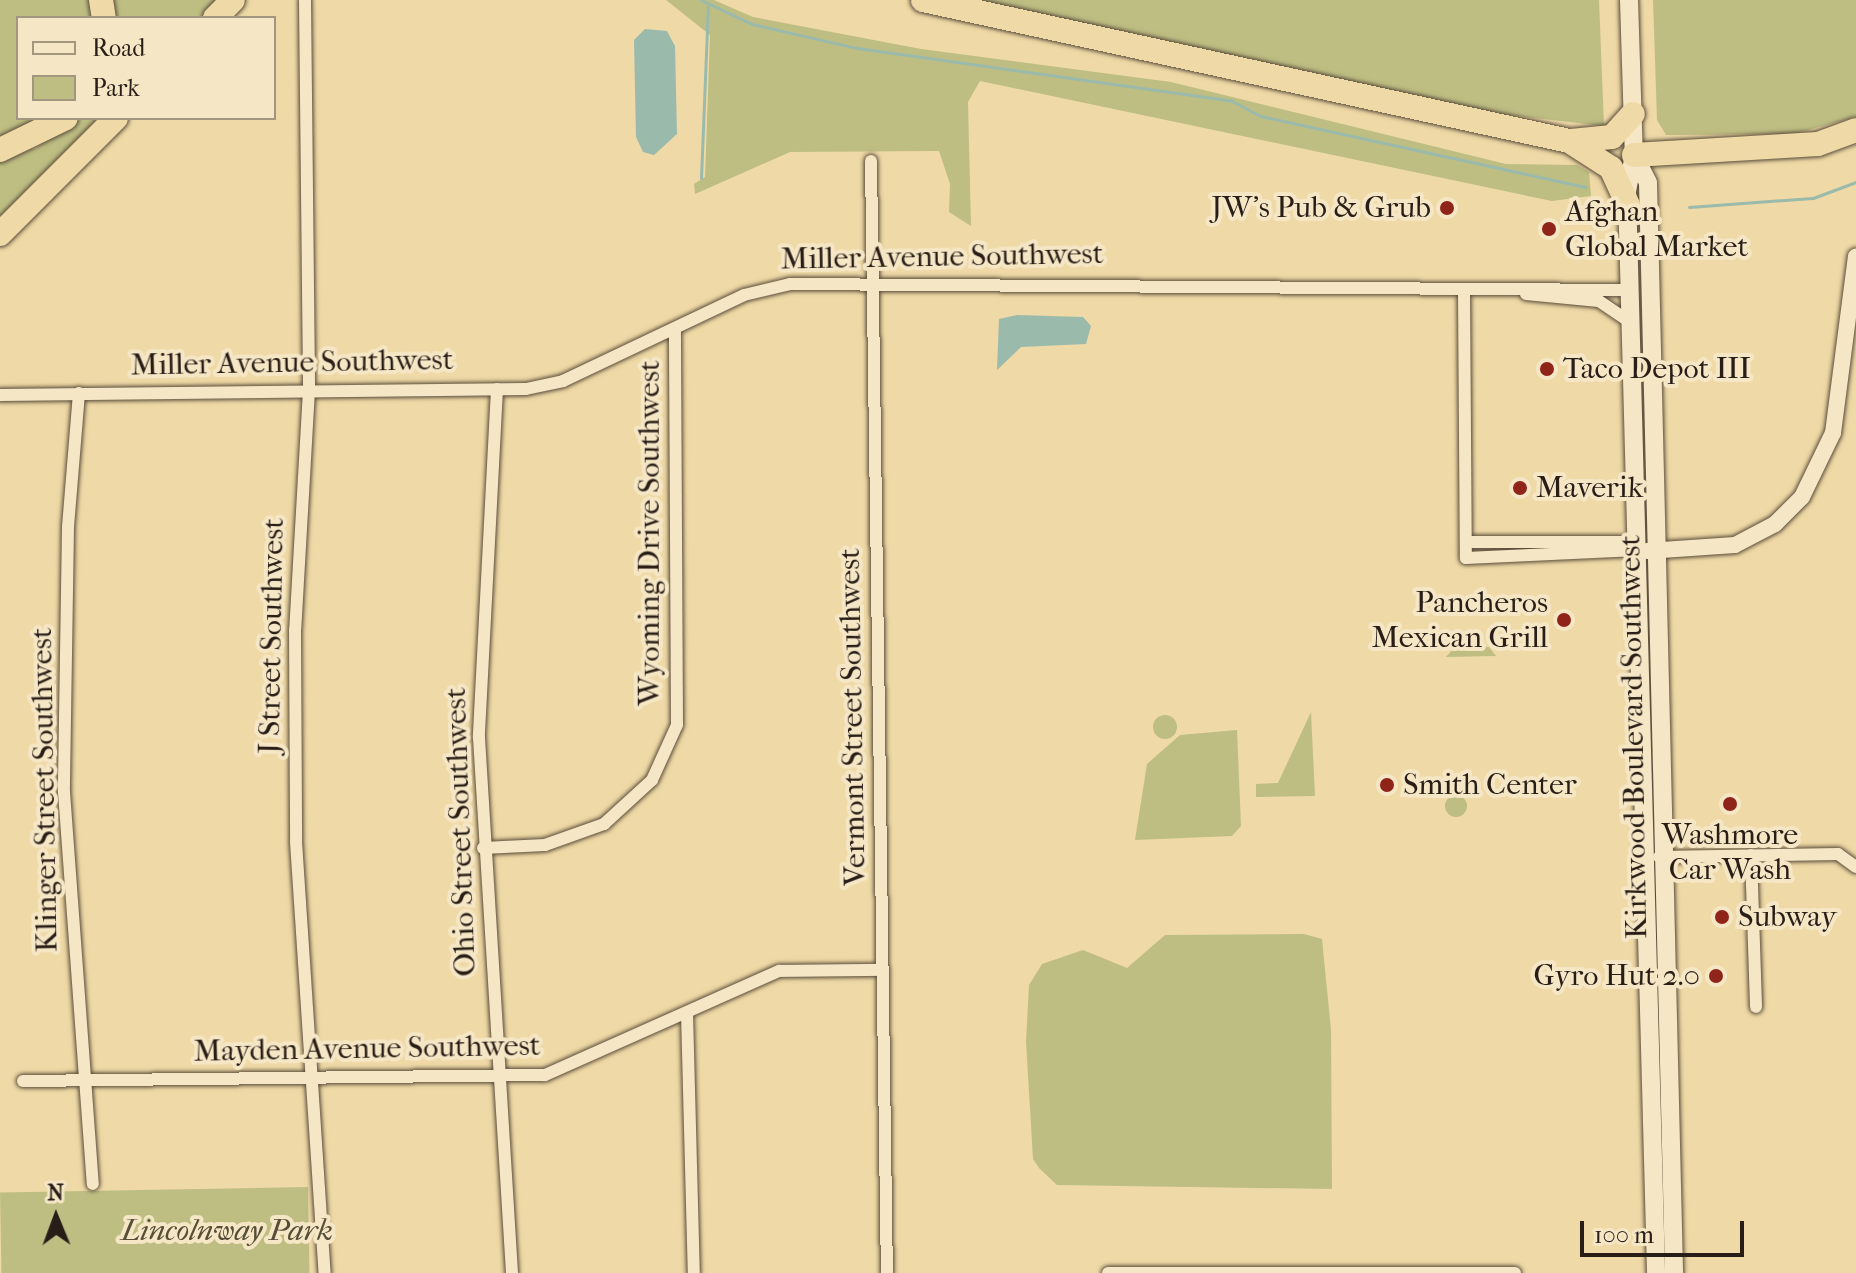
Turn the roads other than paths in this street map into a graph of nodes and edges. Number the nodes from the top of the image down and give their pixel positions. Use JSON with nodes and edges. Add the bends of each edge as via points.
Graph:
{"nodes":[{"id":1,"x":233,"y":0,"type":"edge"},
{"id":2,"x":305,"y":0,"type":"edge"},
{"id":3,"x":923,"y":0,"type":"edge"},
{"id":4,"x":1629,"y":0,"type":"edge"},
{"id":5,"x":217,"y":16,"type":"edge"},
{"id":6,"x":1633,"y":114,"type":"junction"},
{"id":7,"x":62,"y":120,"type":"edge"},
{"id":8,"x":114,"y":120,"type":"edge"},
{"id":9,"x":1856,"y":130,"type":"edge"},
{"id":10,"x":1569,"y":141,"type":"junction"},
{"id":11,"x":1856,"y":147,"type":"edge"},
{"id":12,"x":0,"y":150,"type":"edge"},
{"id":13,"x":1634,"y":155,"type":"junction"},
{"id":14,"x":871,"y":161,"type":"dead end"},
{"id":15,"x":1628,"y":205,"type":"junction"},
{"id":16,"x":0,"y":234,"type":"edge"},
{"id":17,"x":1856,"y":256,"type":"edge"},
{"id":18,"x":873,"y":282,"type":"junction"},
{"id":19,"x":1630,"y":290,"type":"junction"},
{"id":20,"x":1464,"y":292,"type":"junction"},
{"id":21,"x":1523,"y":293,"type":"junction"},
{"id":22,"x":1630,"y":322,"type":"junction"},
{"id":23,"x":675,"y":329,"type":"junction"},
{"id":24,"x":1653,"y":340,"type":"junction"},
{"id":25,"x":497,"y":389,"type":"junction"},
{"id":26,"x":309,"y":390,"type":"junction"},
{"id":27,"x":79,"y":393,"type":"junction"},
{"id":28,"x":0,"y":395,"type":"edge"},
{"id":29,"x":1466,"y":542,"type":"junction"},
{"id":30,"x":1637,"y":550,"type":"junction"},
{"id":31,"x":1659,"y":551,"type":"junction"},
{"id":32,"x":483,"y":848,"type":"junction"},
{"id":33,"x":1751,"y":855,"type":"junction"},
{"id":34,"x":1654,"y":857,"type":"junction"},
{"id":35,"x":1856,"y":867,"type":"edge"},
{"id":36,"x":883,"y":970,"type":"junction"},
{"id":37,"x":1756,"y":1007,"type":"dead end"},
{"id":38,"x":687,"y":1013,"type":"junction"},
{"id":39,"x":504,"y":1076,"type":"junction"},
{"id":40,"x":315,"y":1077,"type":"junction"},
{"id":41,"x":85,"y":1080,"type":"junction"},
{"id":42,"x":23,"y":1081,"type":"dead end"},
{"id":43,"x":93,"y":1184,"type":"dead end"},
{"id":44,"x":1252,"y":1272,"type":"edge"},
{"id":45,"x":325,"y":1273,"type":"edge"},
{"id":46,"x":512,"y":1273,"type":"edge"},
{"id":47,"x":694,"y":1273,"type":"edge"},
{"id":48,"x":887,"y":1273,"type":"edge"},
{"id":49,"x":1108,"y":1273,"type":"edge"},
{"id":50,"x":1422,"y":1273,"type":"edge"},
{"id":51,"x":1515,"y":1273,"type":"edge"},
{"id":52,"x":1656,"y":1273,"type":"edge"},
{"id":53,"x":1674,"y":1273,"type":"edge"}],
"edges":[{"from":1,"to":5,"type":"highway"},
{"from":2,"to":26,"type":"street","name":"J Street Southwest"},
{"from":3,"to":10,"type":"highway"},
{"from":4,"to":6,"type":"main road","name":"Kirkwood Boulevard Southwest"},
{"from":6,"to":10,"type":"highway","via":[[1612,137]]},
{"from":6,"to":13,"type":"main road","name":"Kirkwood Boulevard Southwest"},
{"from":7,"to":12,"type":"highway"},
{"from":8,"to":16,"type":"highway"},
{"from":9,"to":13,"type":"highway","via":[[1818,144]]},
{"from":10,"to":15,"type":"highway","via":[[1611,168]]},
{"from":11,"to":13,"type":"highway","via":[[1795,158]]},
{"from":13,"to":15,"type":"main road","name":"Kirkwood Boulevard Southwest"},
{"from":13,"to":24,"type":"main road","name":"Kirkwood Boulevard Southwest","via":[[1648,183]]},
{"from":14,"to":18,"type":"street","name":"Vermont Street Southwest"},
{"from":15,"to":19,"type":"main road","name":"Kirkwood Boulevard Southwest"},
{"from":17,"to":31,"type":"street","via":[[1833,433],[1813,482],[1793,509],[1751,539]]},
{"from":18,"to":20,"type":"street","name":"Miller Avenue Southwest"},
{"from":18,"to":23,"type":"street","name":"Miller Avenue Southwest","via":[[765,287]]},
{"from":18,"to":36,"type":"street","name":"Vermont Street Southwest"},
{"from":19,"to":21,"type":"street","name":"Miller Avenue Southwest"},
{"from":19,"to":22,"type":"main road","name":"Kirkwood Boulevard Southwest"},
{"from":19,"to":24,"type":"main road","via":[[1643,302]]},
{"from":20,"to":21,"type":"street","name":"Miller Avenue Southwest"},
{"from":20,"to":29,"type":"street"},
{"from":21,"to":22,"type":"street","name":"Miller Avenue Southwest","via":[[1599,301]]},
{"from":22,"to":30,"type":"main road","name":"Kirkwood Boulevard Southwest"},
{"from":23,"to":25,"type":"street","name":"Miller Avenue Southwest","via":[[545,387]]},
{"from":23,"to":32,"type":"street","name":"Wyoming Drive Southwest","via":[[677,725],[652,780],[604,824],[545,845]]},
{"from":24,"to":31,"type":"main road","name":"Kirkwood Boulevard Southwest"},
{"from":25,"to":26,"type":"street","name":"Miller Avenue Southwest"},
{"from":25,"to":32,"type":"street","name":"Ohio Street Southwest","via":[[482,595]]},
{"from":26,"to":27,"type":"street","name":"Miller Avenue Southwest"},
{"from":26,"to":40,"type":"street","name":"J Street Southwest","via":[[294,734]]},
{"from":27,"to":28,"type":"street","name":"Miller Avenue Southwest"},
{"from":27,"to":41,"type":"street","name":"Klinger Street Southwest","via":[[68,527],[64,792]]},
{"from":29,"to":30,"type":"street","via":[[1622,542]]},
{"from":29,"to":30,"type":"street","via":[[1466,558]]},
{"from":30,"to":31,"type":"street"},
{"from":30,"to":34,"type":"main road","name":"Kirkwood Boulevard Southwest"},
{"from":31,"to":34,"type":"main road","name":"Kirkwood Boulevard Southwest"},
{"from":32,"to":39,"type":"street","name":"Ohio Street Southwest"},
{"from":33,"to":34,"type":"street"},
{"from":33,"to":35,"type":"street","via":[[1838,854]]},
{"from":33,"to":37,"type":"street"},
{"from":34,"to":52,"type":"main road","name":"Kirkwood Boulevard Southwest"},
{"from":34,"to":53,"type":"main road","name":"Kirkwood Boulevard Southwest"},
{"from":36,"to":38,"type":"street","name":"Mayden Avenue Southwest","via":[[779,971]]},
{"from":36,"to":48,"type":"street","name":"Vermont Street Southwest"},
{"from":38,"to":39,"type":"street","name":"Mayden Avenue Southwest","via":[[570,1068]]},
{"from":38,"to":47,"type":"street"},
{"from":39,"to":40,"type":"street","name":"Mayden Avenue Southwest"},
{"from":39,"to":46,"type":"street","name":"Ohio Street Southwest"},
{"from":40,"to":41,"type":"street","name":"Mayden Avenue Southwest"},
{"from":40,"to":45,"type":"street","name":"J Street Southwest"},
{"from":41,"to":42,"type":"street","name":"Mayden Avenue Southwest"},
{"from":41,"to":43,"type":"street","name":"Klinger Street Southwest"},
{"from":44,"to":49,"type":"street"},
{"from":44,"to":50,"type":"street"},
{"from":50,"to":51,"type":"street"}]}
